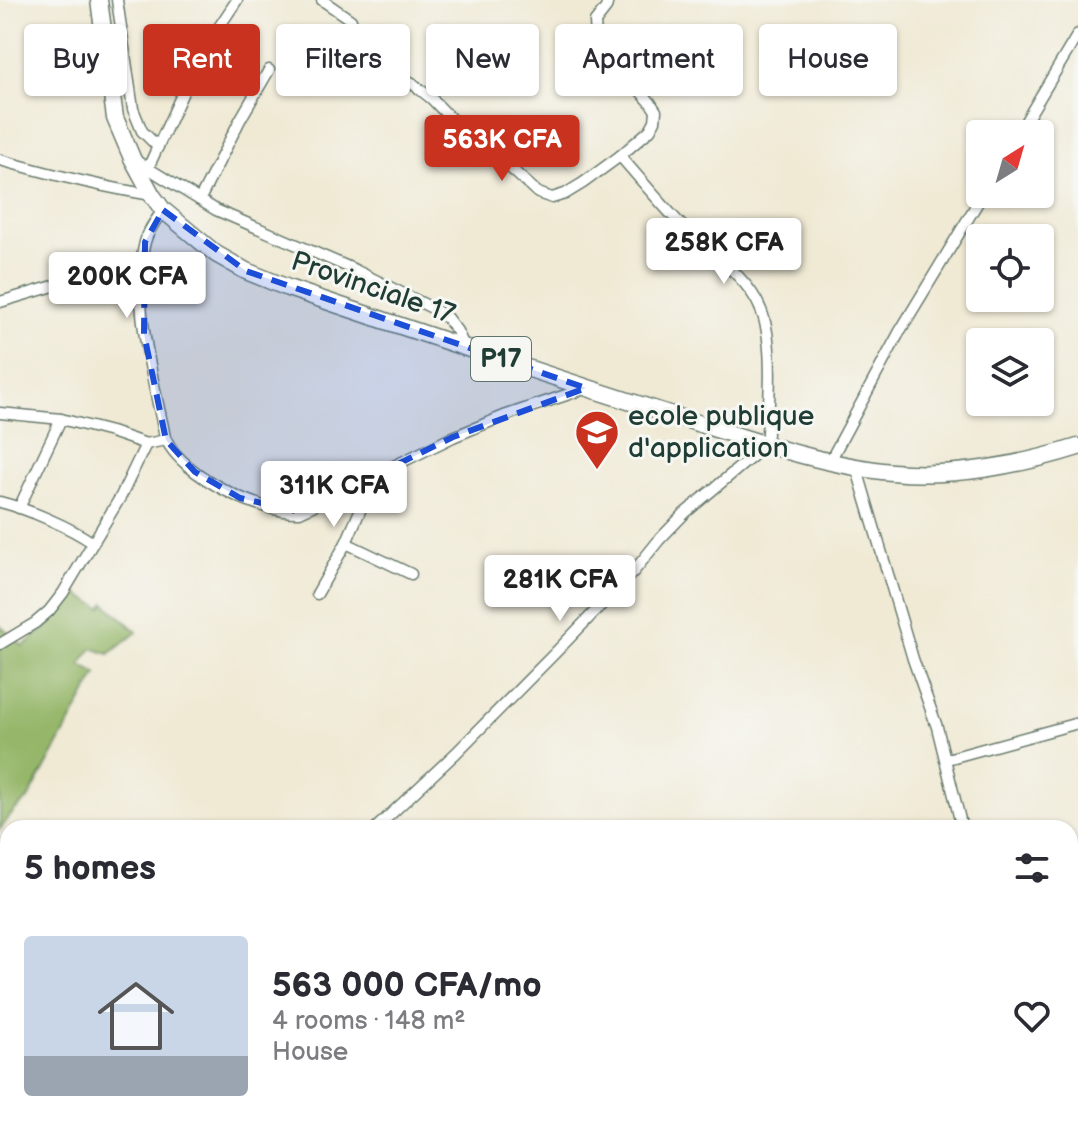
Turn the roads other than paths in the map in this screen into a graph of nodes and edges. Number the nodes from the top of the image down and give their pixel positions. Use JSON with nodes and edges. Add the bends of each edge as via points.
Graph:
{"nodes":[{"id":1,"x":99,"y":0,"type":"edge"},
{"id":2,"x":117,"y":0,"type":"edge"},
{"id":3,"x":237,"y":0,"type":"edge"},
{"id":4,"x":322,"y":0,"type":"edge"},
{"id":5,"x":608,"y":0,"type":"edge"},
{"id":6,"x":351,"y":20,"type":"dead end"},
{"id":7,"x":1078,"y":34,"type":"edge"},
{"id":8,"x":269,"y":70,"type":"dead end"},
{"id":9,"x":410,"y":82,"type":"edge"},
{"id":10,"x":1026,"y":120,"type":"edge"},
{"id":11,"x":158,"y":147,"type":"junction"},
{"id":12,"x":620,"y":156,"type":"junction"},
{"id":13,"x":132,"y":158,"type":"junction"},
{"id":14,"x":0,"y":160,"type":"edge"},
{"id":15,"x":148,"y":168,"type":"junction"},
{"id":16,"x":152,"y":195,"type":"junction"},
{"id":17,"x":200,"y":199,"type":"junction"},
{"id":18,"x":975,"y":208,"type":"edge"},
{"id":19,"x":163,"y":210,"type":"junction"},
{"id":20,"x":142,"y":293,"type":"junction"},
{"id":21,"x":0,"y":302,"type":"edge"},
{"id":22,"x":464,"y":346,"type":"junction"},
{"id":23,"x":586,"y":388,"type":"junction"},
{"id":24,"x":0,"y":413,"type":"edge"},
{"id":25,"x":61,"y":419,"type":"junction"},
{"id":26,"x":166,"y":440,"type":"junction"},
{"id":27,"x":146,"y":444,"type":"junction"},
{"id":28,"x":766,"y":445,"type":"junction"},
{"id":29,"x":1078,"y":447,"type":"edge"},
{"id":30,"x":830,"y":461,"type":"junction"},
{"id":31,"x":856,"y":466,"type":"junction"},
{"id":32,"x":375,"y":476,"type":"junction"},
{"id":33,"x":0,"y":502,"type":"edge"},
{"id":34,"x":19,"y":508,"type":"junction"},
{"id":35,"x":93,"y":543,"type":"junction"},
{"id":36,"x":346,"y":543,"type":"junction"},
{"id":37,"x":411,"y":574,"type":"dead end"},
{"id":38,"x":317,"y":594,"type":"dead end"},
{"id":39,"x":0,"y":644,"type":"edge"},
{"id":40,"x":1078,"y":723,"type":"edge"},
{"id":41,"x":947,"y":759,"type":"junction"},
{"id":42,"x":385,"y":820,"type":"edge"},
{"id":43,"x":960,"y":820,"type":"edge"}],
"edges":[{"from":1,"to":13,"type":"main road","name":"Provinciale 17","number":"P17","via":[[115,118]]},
{"from":2,"to":11,"type":"street","via":[[133,109],[142,131]]},
{"from":3,"to":11,"type":"street","via":[[200,57]]},
{"from":4,"to":6,"type":"street"},
{"from":5,"to":12,"type":"street","via":[[595,22],[596,38],[656,111],[650,130]]},
{"from":7,"to":10,"type":"street"},
{"from":8,"to":17,"type":"street"},
{"from":9,"to":12,"type":"street","via":[[538,193],[552,198]]},
{"from":11,"to":15,"type":"street"},
{"from":12,"to":28,"type":"street","via":[[754,294],[768,338]]},
{"from":13,"to":15,"type":"street"},
{"from":13,"to":16,"type":"main road","name":"Provinciale 17","number":"P17"},
{"from":14,"to":16,"type":"street"},
{"from":15,"to":17,"type":"street"},
{"from":16,"to":19,"type":"main road","name":"Provinciale 17","number":"P17"},
{"from":17,"to":22,"type":"street","via":[[432,308],[447,318]]},
{"from":18,"to":30,"type":"street"},
{"from":19,"to":20,"type":"street","via":[[145,242]]},
{"from":19,"to":22,"type":"main road","name":"Provinciale 17","number":"P17","via":[[216,254],[246,271]]},
{"from":20,"to":21,"type":"street","via":[[57,285]]},
{"from":20,"to":26,"type":"street","via":[[144,334]]},
{"from":22,"to":23,"type":"main road","name":"Provinciale 17","number":"P17"},
{"from":23,"to":28,"type":"main road","name":"Provinciale 17","number":"P17"},
{"from":23,"to":32,"type":"street","via":[[453,437]]},
{"from":24,"to":25,"type":"street"},
{"from":25,"to":27,"type":"street"},
{"from":25,"to":34,"type":"street"},
{"from":26,"to":27,"type":"street"},
{"from":26,"to":32,"type":"street","via":[[195,472],[240,498],[286,513],[313,507]]},
{"from":27,"to":35,"type":"street"},
{"from":28,"to":30,"type":"main road","name":"Provinciale 17","number":"P17"},
{"from":28,"to":42,"type":"street","via":[[685,513],[575,633]]},
{"from":29,"to":31,"type":"main road","name":"Provinciale 17","number":"P17","via":[[946,473]]},
{"from":30,"to":31,"type":"main road","name":"Provinciale 17","number":"P17"},
{"from":31,"to":41,"type":"street"},
{"from":32,"to":36,"type":"street"},
{"from":33,"to":34,"type":"street"},
{"from":34,"to":35,"type":"street"},
{"from":35,"to":39,"type":"street","via":[[49,611]]},
{"from":36,"to":37,"type":"street"},
{"from":36,"to":38,"type":"street"},
{"from":40,"to":41,"type":"street"},
{"from":41,"to":43,"type":"street"}]}
